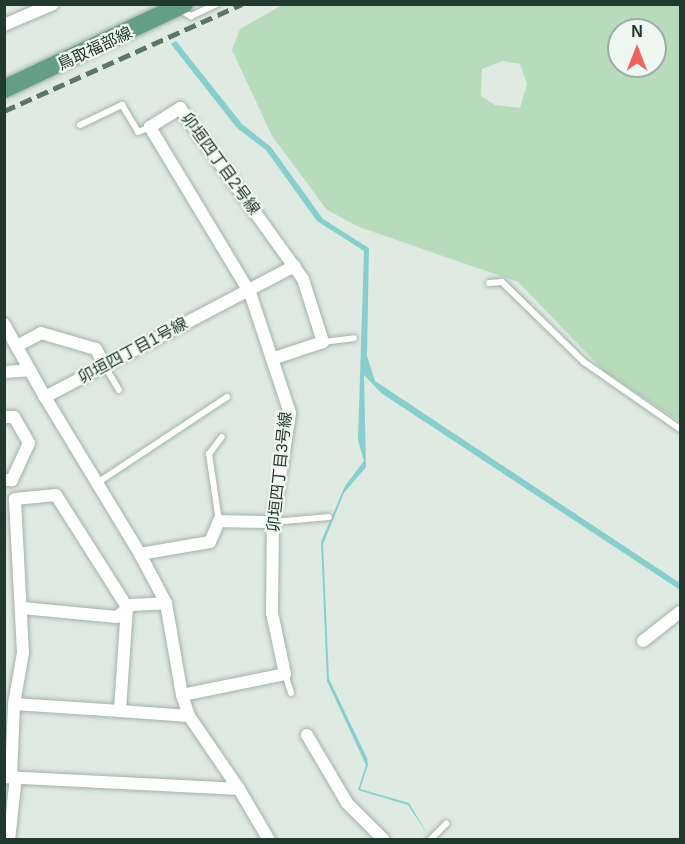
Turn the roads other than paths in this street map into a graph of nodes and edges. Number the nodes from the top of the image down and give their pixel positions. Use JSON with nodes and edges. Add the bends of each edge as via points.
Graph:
{"nodes":[{"id":1,"x":53,"y":4,"type":"edge"},
{"id":2,"x":217,"y":4,"type":"edge"},
{"id":3,"x":181,"y":7,"type":"edge"},
{"id":4,"x":4,"y":25,"type":"edge"},
{"id":5,"x":4,"y":89,"type":"edge"},
{"id":6,"x":80,"y":125,"type":"dead end"},
{"id":7,"x":150,"y":127,"type":"junction"},
{"id":8,"x":295,"y":266,"type":"junction"},
{"id":9,"x":489,"y":282,"type":"dead end"},
{"id":10,"x":250,"y":293,"type":"junction"},
{"id":11,"x":4,"y":324,"type":"edge"},
{"id":12,"x":354,"y":338,"type":"dead end"},
{"id":13,"x":323,"y":342,"type":"junction"},
{"id":14,"x":17,"y":346,"type":"junction"},
{"id":15,"x":272,"y":360,"type":"junction"},
{"id":16,"x":104,"y":365,"type":"junction"},
{"id":17,"x":30,"y":370,"type":"junction"},
{"id":18,"x":4,"y":372,"type":"edge"},
{"id":19,"x":119,"y":390,"type":"dead end"},
{"id":20,"x":227,"y":397,"type":"dead end"},
{"id":21,"x":45,"y":398,"type":"junction"},
{"id":22,"x":4,"y":417,"type":"edge"},
{"id":23,"x":681,"y":429,"type":"edge"},
{"id":24,"x":222,"y":437,"type":"dead end"},
{"id":25,"x":8,"y":480,"type":"edge"},
{"id":26,"x":96,"y":484,"type":"junction"},
{"id":27,"x":15,"y":499,"type":"junction"},
{"id":28,"x":330,"y":517,"type":"dead end"},
{"id":29,"x":219,"y":521,"type":"junction"},
{"id":30,"x":273,"y":522,"type":"junction"},
{"id":31,"x":140,"y":554,"type":"junction"},
{"id":32,"x":166,"y":603,"type":"junction"},
{"id":33,"x":127,"y":607,"type":"junction"},
{"id":34,"x":22,"y":608,"type":"junction"},
{"id":35,"x":681,"y":612,"type":"edge"},
{"id":36,"x":643,"y":641,"type":"dead end"},
{"id":37,"x":285,"y":674,"type":"junction"},
{"id":38,"x":19,"y":682,"type":"junction"},
{"id":39,"x":4,"y":683,"type":"edge"},
{"id":40,"x":291,"y":693,"type":"dead end"},
{"id":41,"x":182,"y":695,"type":"junction"},
{"id":42,"x":14,"y":704,"type":"junction"},
{"id":43,"x":120,"y":711,"type":"junction"},
{"id":44,"x":189,"y":716,"type":"junction"},
{"id":45,"x":307,"y":735,"type":"dead end"},
{"id":46,"x":10,"y":777,"type":"edge"},
{"id":47,"x":239,"y":789,"type":"junction"},
{"id":48,"x":446,"y":824,"type":"dead end"},
{"id":49,"x":9,"y":840,"type":"edge"},
{"id":50,"x":268,"y":840,"type":"edge"},
{"id":51,"x":384,"y":840,"type":"edge"},
{"id":52,"x":430,"y":840,"type":"edge"}],
"edges":[{"from":1,"to":4,"type":"street"},
{"from":2,"to":3,"type":"lane","via":[[191,16]]},
{"from":3,"to":5,"type":"main road","name":"鳥取福部線"},
{"from":6,"to":7,"type":"lane","via":[[122,105],[138,132]]},
{"from":7,"to":8,"type":"street","name":"卯垣四丁目2号線","via":[[180,108]]},
{"from":7,"to":10,"type":"street"},
{"from":8,"to":10,"type":"street","name":"卯垣四丁目1号線"},
{"from":8,"to":13,"type":"street","name":"卯垣四丁目2号線"},
{"from":9,"to":23,"type":"lane","via":[[502,282],[585,362]]},
{"from":10,"to":15,"type":"street","name":"卯垣四丁目3号線"},
{"from":10,"to":16,"type":"street","name":"卯垣四丁目1号線"},
{"from":11,"to":14,"type":"street"},
{"from":12,"to":13,"type":"lane"},
{"from":13,"to":15,"type":"street"},
{"from":14,"to":16,"type":"street","via":[[41,333],[96,349]]},
{"from":14,"to":17,"type":"street"},
{"from":15,"to":30,"type":"street","name":"卯垣四丁目3号線","via":[[290,413]]},
{"from":16,"to":19,"type":"lane"},
{"from":16,"to":21,"type":"street","name":"卯垣四丁目1号線"},
{"from":17,"to":18,"type":"street"},
{"from":17,"to":21,"type":"street"},
{"from":20,"to":26,"type":"lane"},
{"from":21,"to":26,"type":"street"},
{"from":22,"to":25,"type":"street","via":[[14,417],[29,443]]},
{"from":24,"to":29,"type":"lane","via":[[209,454]]},
{"from":25,"to":27,"type":"street"},
{"from":26,"to":31,"type":"street"},
{"from":27,"to":33,"type":"street","via":[[63,498]]},
{"from":27,"to":34,"type":"street"},
{"from":28,"to":30,"type":"lane"},
{"from":29,"to":30,"type":"street"},
{"from":29,"to":31,"type":"street","via":[[210,542]]},
{"from":30,"to":37,"type":"street","name":"卯垣四丁目3号線","via":[[272,613]]},
{"from":31,"to":32,"type":"street"},
{"from":32,"to":33,"type":"street"},
{"from":32,"to":41,"type":"street"},
{"from":33,"to":34,"type":"street","via":[[117,617]]},
{"from":33,"to":43,"type":"street"},
{"from":34,"to":38,"type":"street"},
{"from":35,"to":36,"type":"street"},
{"from":37,"to":40,"type":"lane"},
{"from":37,"to":41,"type":"street"},
{"from":38,"to":39,"type":"street"},
{"from":38,"to":42,"type":"street"},
{"from":41,"to":44,"type":"street"},
{"from":42,"to":43,"type":"street"},
{"from":42,"to":46,"type":"street"},
{"from":43,"to":44,"type":"street"},
{"from":44,"to":47,"type":"street"},
{"from":45,"to":51,"type":"street","via":[[347,803]]},
{"from":46,"to":47,"type":"street"},
{"from":46,"to":49,"type":"street"},
{"from":47,"to":50,"type":"street"},
{"from":48,"to":52,"type":"lane"}]}
